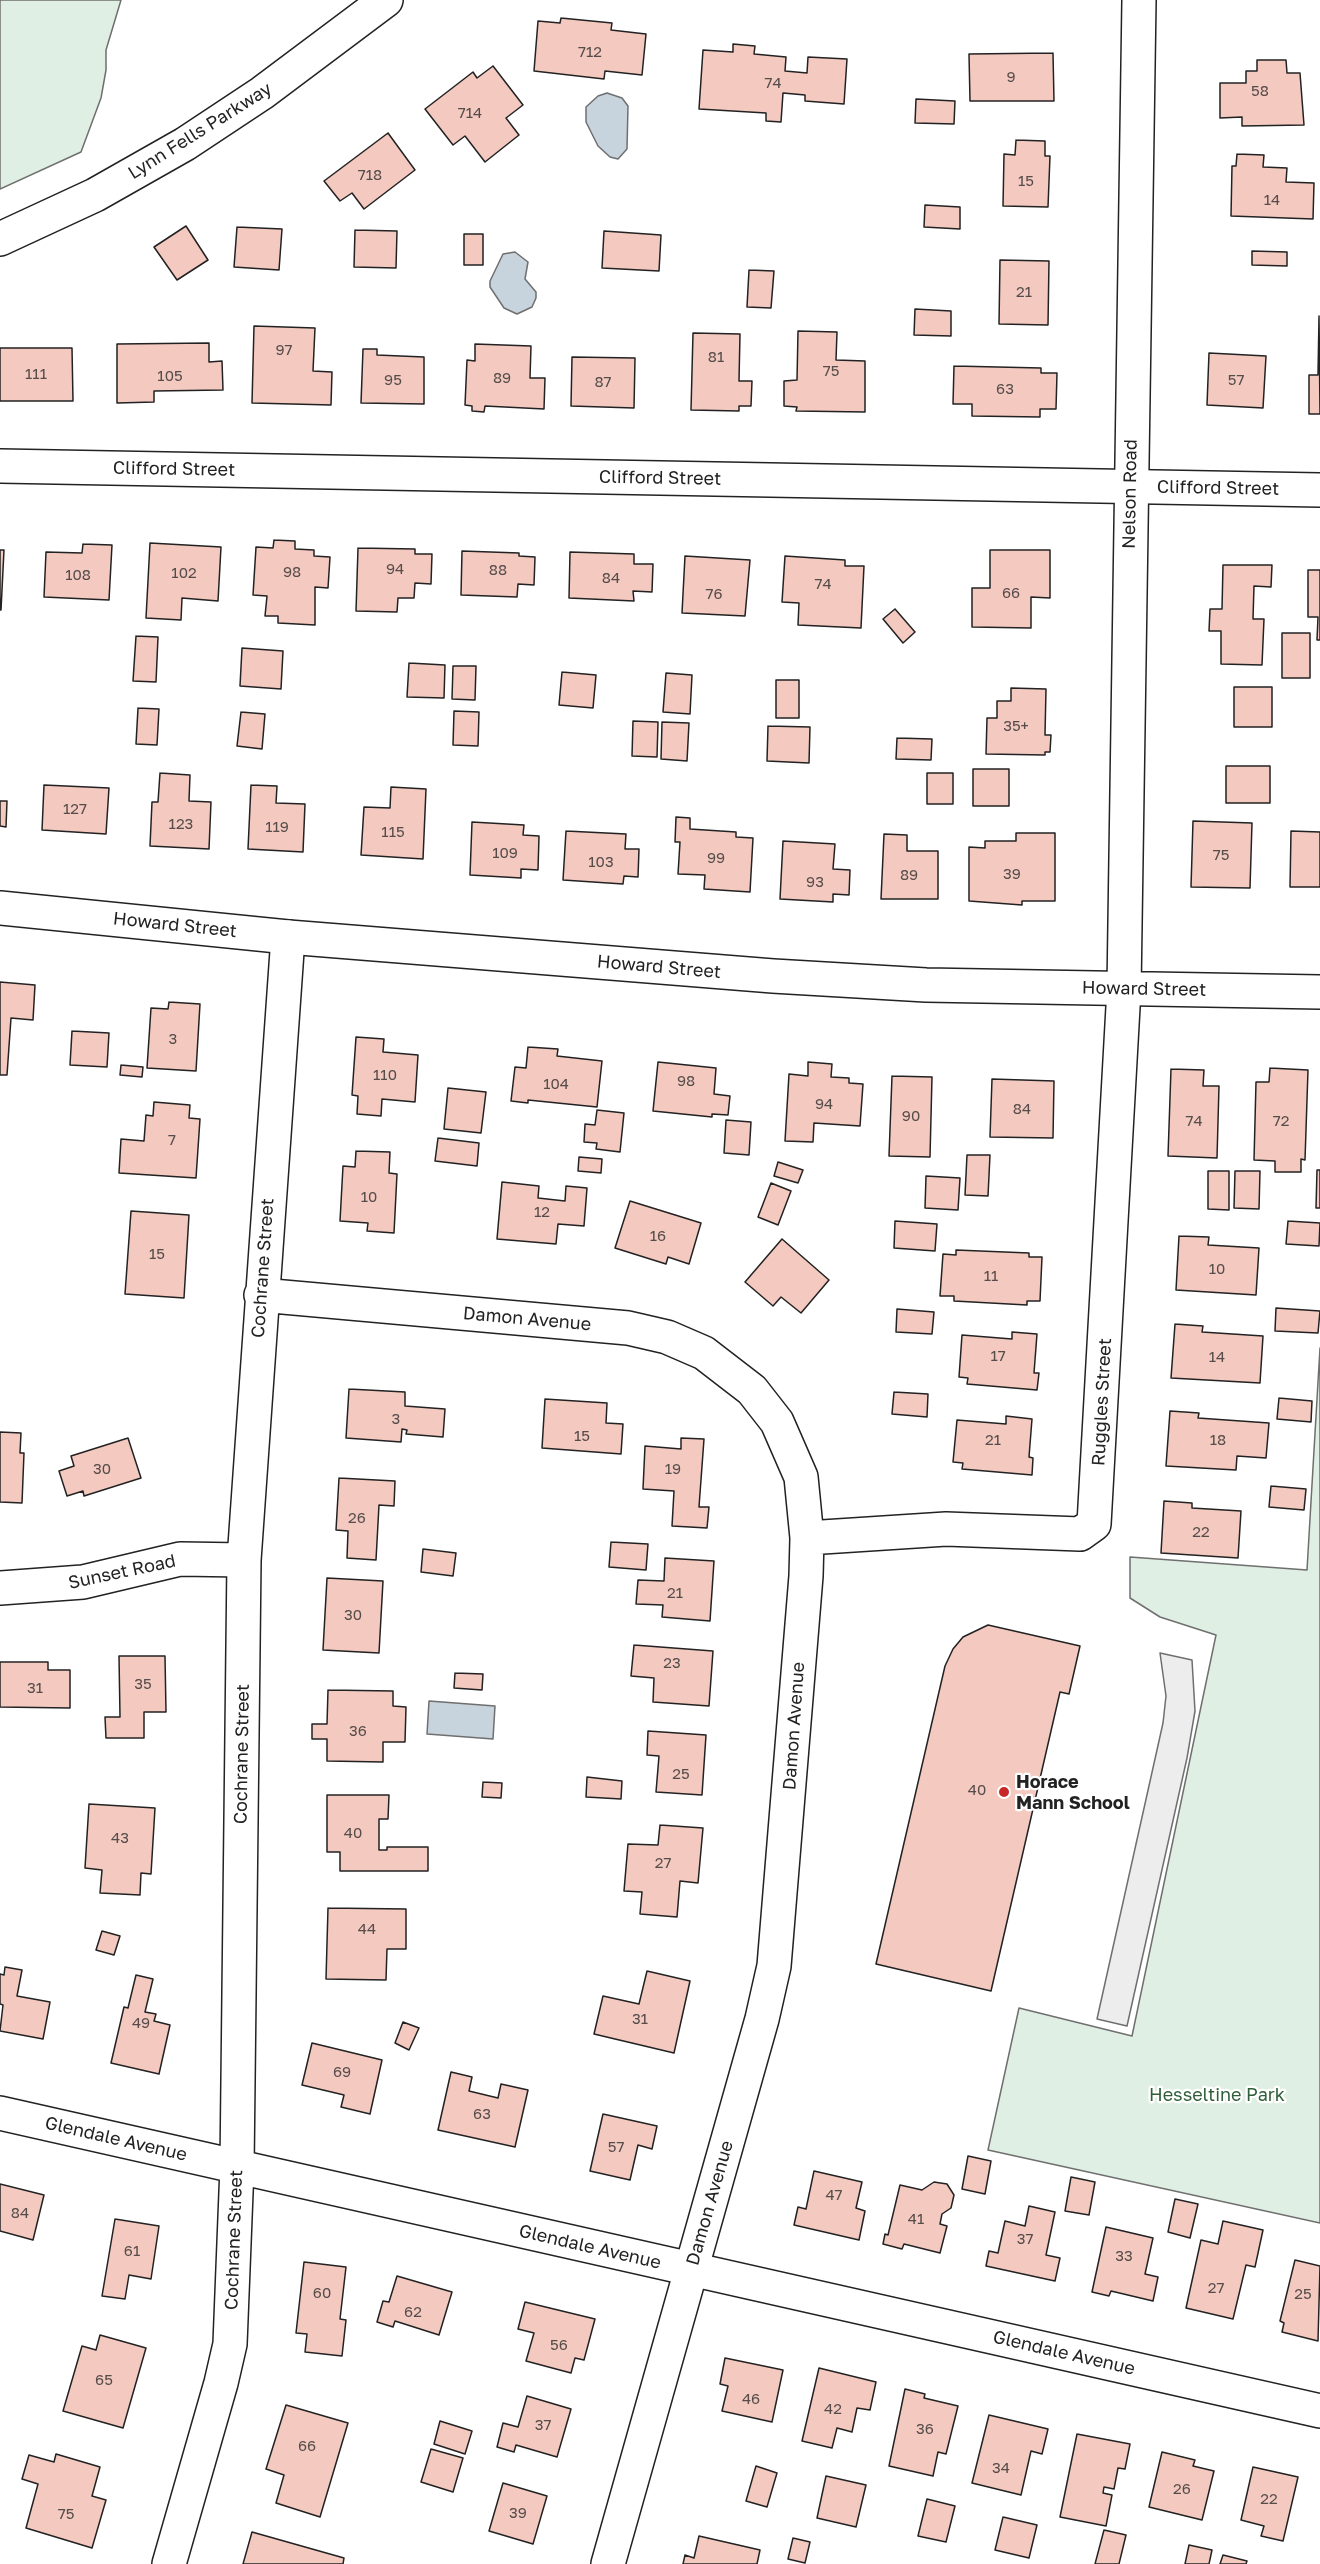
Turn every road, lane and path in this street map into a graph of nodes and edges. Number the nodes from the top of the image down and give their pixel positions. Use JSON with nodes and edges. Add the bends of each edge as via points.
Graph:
{"nodes":[{"id":1,"x":386,"y":0,"type":"edge"},
{"id":2,"x":1139,"y":0,"type":"edge"},
{"id":3,"x":0,"y":239,"type":"edge"},
{"id":4,"x":0,"y":466,"type":"edge"},
{"id":5,"x":1130,"y":486,"type":"junction"},
{"id":6,"x":1320,"y":490,"type":"edge"},
{"id":7,"x":0,"y":908,"type":"edge"},
{"id":8,"x":288,"y":936,"type":"junction"},
{"id":9,"x":1124,"y":989,"type":"junction"},
{"id":10,"x":1320,"y":992,"type":"edge"},
{"id":11,"x":261,"y":1295,"type":"junction"},
{"id":12,"x":807,"y":1538,"type":"junction"},
{"id":13,"x":244,"y":1560,"type":"junction"},
{"id":14,"x":0,"y":1588,"type":"edge"},
{"id":15,"x":0,"y":2113,"type":"edge"},
{"id":16,"x":237,"y":2167,"type":"junction"},
{"id":17,"x":691,"y":2270,"type":"junction"},
{"id":18,"x":1320,"y":2411,"type":"edge"},
{"id":19,"x":169,"y":2564,"type":"edge"},
{"id":20,"x":608,"y":2564,"type":"edge"}],
"edges":[{"from":1,"to":3,"type":"street","name":"Lynn Fells Parkway","via":[[262,93],[185,144],[95,195]]},
{"from":2,"to":5,"type":"street","name":"Nelson Road"},
{"from":4,"to":5,"type":"street","name":"Clifford Street"},
{"from":5,"to":6,"type":"street","name":"Clifford Street"},
{"from":5,"to":9,"type":"street","name":"Nelson Road"},
{"from":7,"to":8,"type":"street","name":"Howard Street"},
{"from":8,"to":9,"type":"street","name":"Howard Street","via":[[796,978]]},
{"from":8,"to":11,"type":"street","name":"Cochrane Street"},
{"from":9,"to":10,"type":"street","name":"Howard Street"},
{"from":9,"to":12,"type":"street","name":"Ruggles Street","via":[[1094,1524],[1080,1534],[946,1529]]},
{"from":11,"to":12,"type":"street","name":"Damon Avenue","via":[[628,1328],[686,1344],[737,1376],[777,1422],[801,1477]]},
{"from":11,"to":13,"type":"street","name":"Cochrane Street"},
{"from":12,"to":17,"type":"street","name":"Damon Avenue","via":[[774,1966]]},
{"from":13,"to":14,"type":"street","name":"Sunset Road","via":[[180,1559],[83,1582]]},
{"from":13,"to":16,"type":"street","name":"Cochrane Street"},
{"from":15,"to":16,"type":"street","name":"Glendale Avenue"},
{"from":16,"to":17,"type":"street","name":"Glendale Avenue"},
{"from":16,"to":19,"type":"street","name":"Cochrane Street","via":[[228,2357]]},
{"from":17,"to":18,"type":"street","name":"Glendale Avenue"},
{"from":17,"to":20,"type":"street","name":"Damon Avenue"}]}
